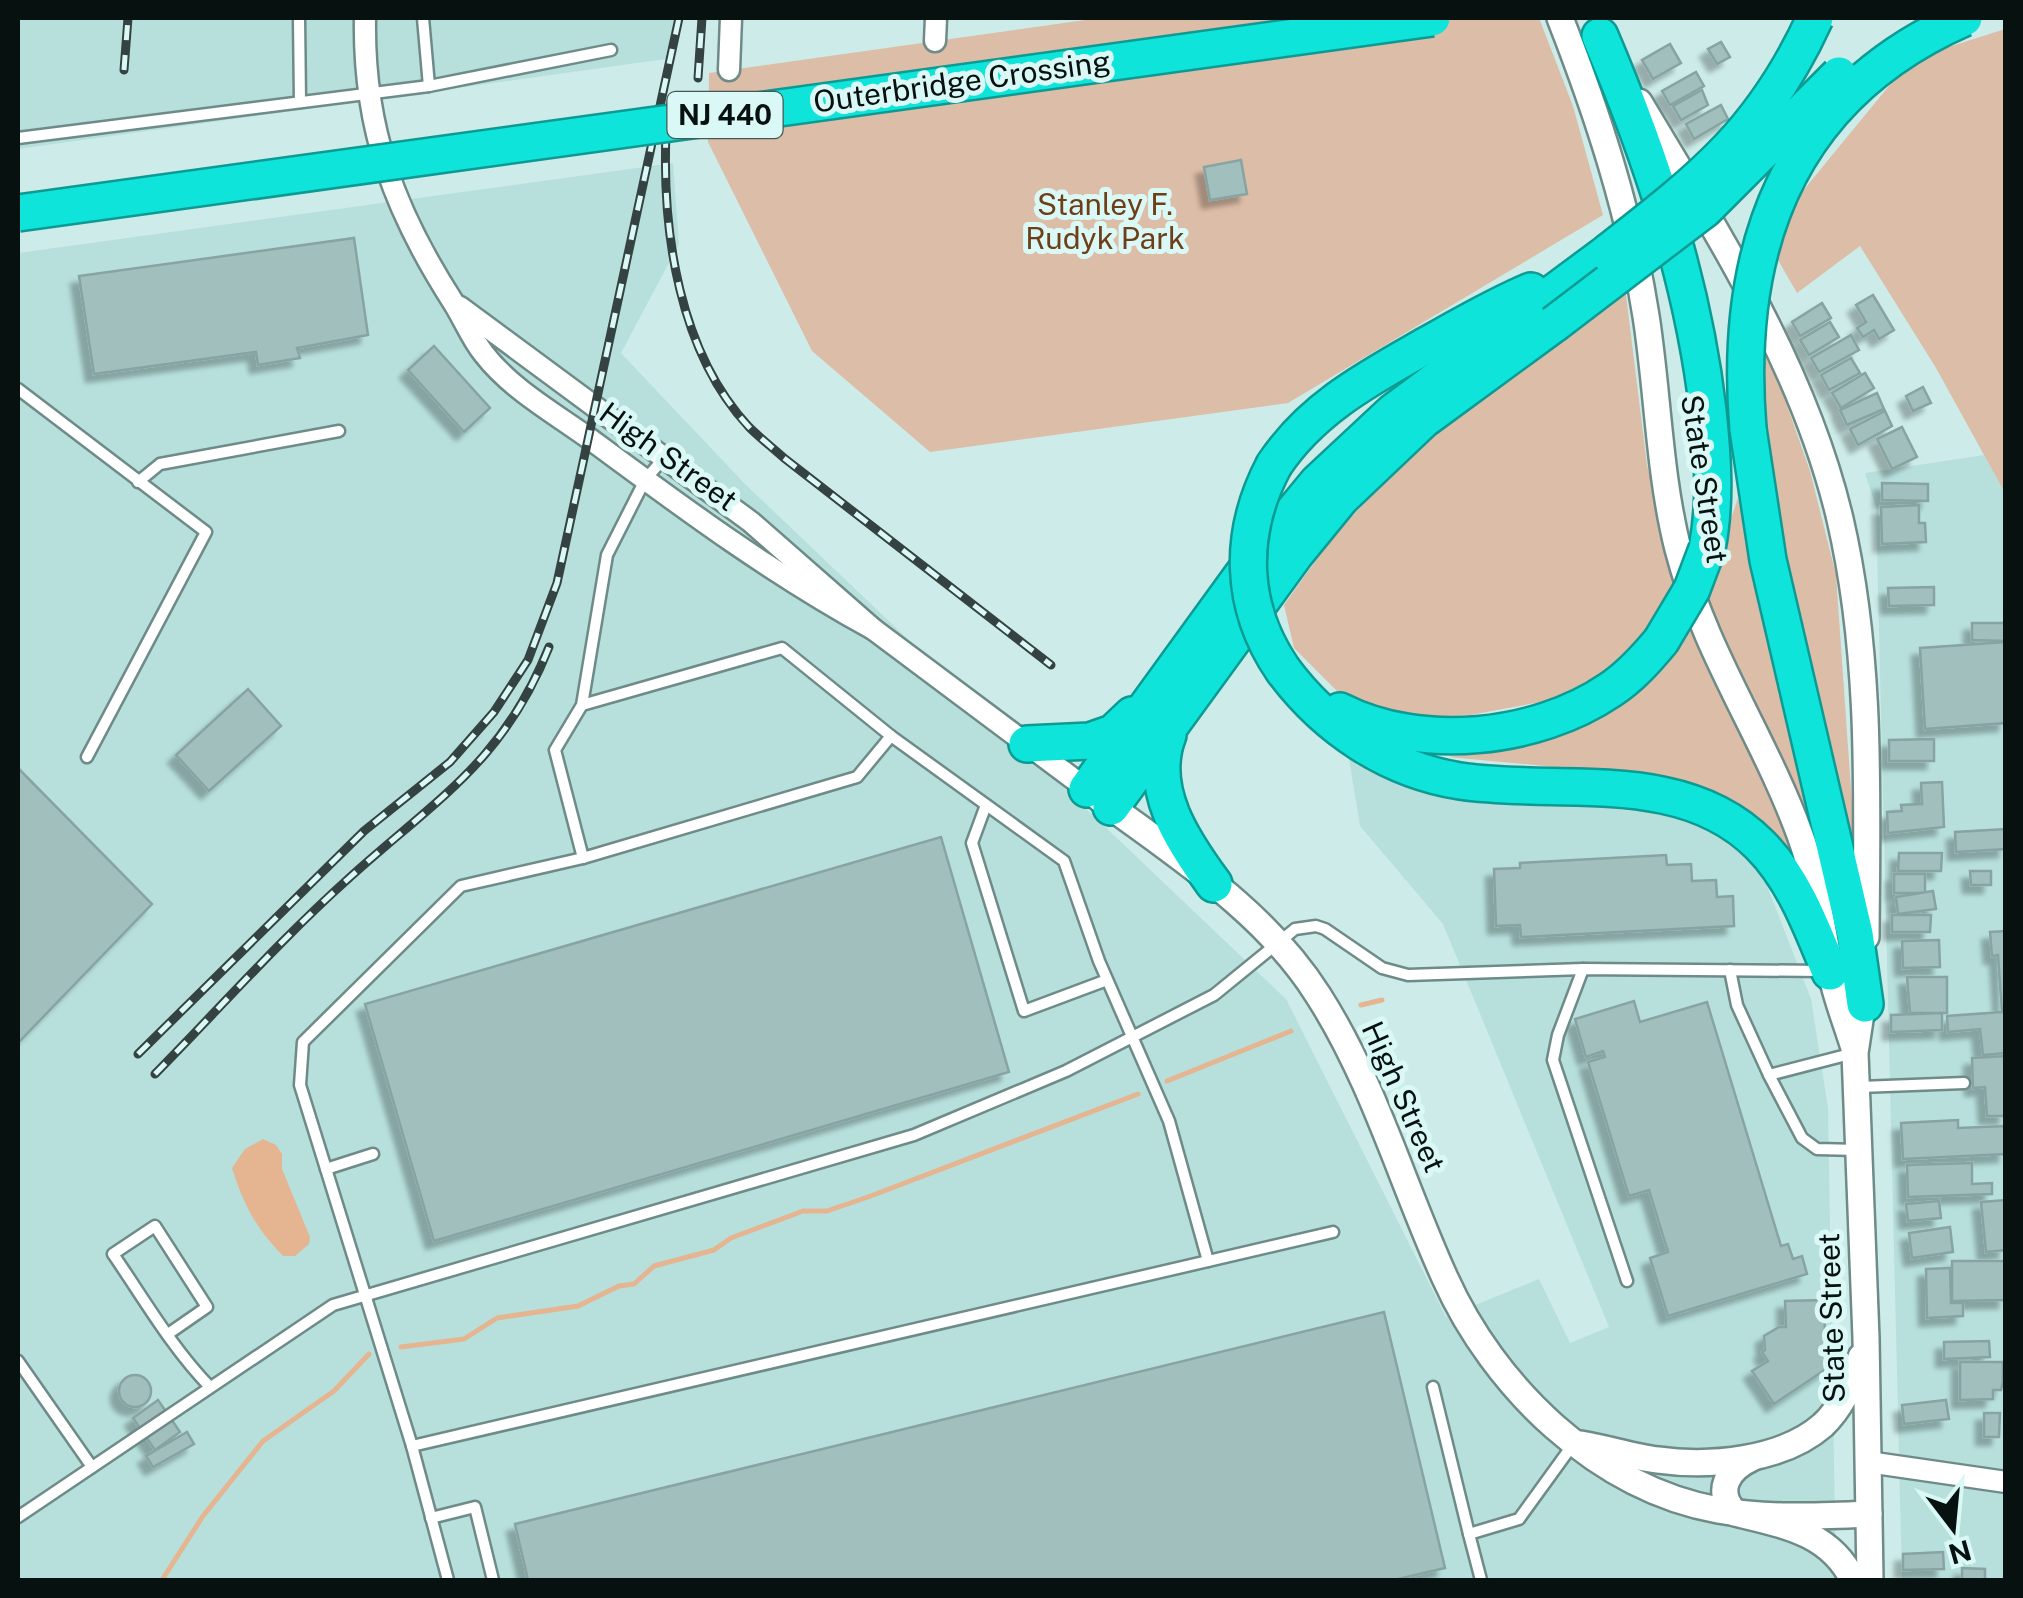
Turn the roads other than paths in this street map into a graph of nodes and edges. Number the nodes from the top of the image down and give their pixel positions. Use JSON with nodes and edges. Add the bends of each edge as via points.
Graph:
{"nodes":[{"id":1,"x":299,"y":18,"type":"edge"},
{"id":2,"x":365,"y":18,"type":"edge"},
{"id":3,"x":422,"y":18,"type":"edge"},
{"id":4,"x":731,"y":18,"type":"edge"},
{"id":5,"x":936,"y":18,"type":"edge"},
{"id":6,"x":1276,"y":18,"type":"edge"},
{"id":7,"x":1432,"y":18,"type":"edge"},
{"id":8,"x":1560,"y":18,"type":"edge"},
{"id":9,"x":1815,"y":18,"type":"edge"},
{"id":10,"x":1932,"y":18,"type":"edge"},
{"id":11,"x":1964,"y":18,"type":"edge"},
{"id":12,"x":1600,"y":36,"type":"joint"},
{"id":13,"x":935,"y":41,"type":"dead end"},
{"id":14,"x":612,"y":50,"type":"dead end"},
{"id":15,"x":729,"y":70,"type":"dead end"},
{"id":16,"x":429,"y":86,"type":"junction"},
{"id":17,"x":369,"y":93,"type":"junction"},
{"id":18,"x":300,"y":102,"type":"junction"},
{"id":19,"x":18,"y":138,"type":"edge"},
{"id":20,"x":18,"y":192,"type":"edge"},
{"id":21,"x":18,"y":213,"type":"edge"},
{"id":22,"x":454,"y":303,"type":"junction"},
{"id":23,"x":1541,"y":306,"type":"junction"},
{"id":24,"x":18,"y":389,"type":"edge"},
{"id":25,"x":339,"y":430,"type":"dead end"},
{"id":26,"x":664,"y":458,"type":"junction"},
{"id":27,"x":645,"y":480,"type":"junction"},
{"id":28,"x":138,"y":482,"type":"junction"},
{"id":29,"x":873,"y":628,"type":"junction"},
{"id":30,"x":1283,"y":670,"type":"junction"},
{"id":31,"x":582,"y":705,"type":"junction"},
{"id":32,"x":1164,"y":709,"type":"junction"},
{"id":33,"x":892,"y":736,"type":"junction"},
{"id":34,"x":1027,"y":744,"type":"junction"},
{"id":35,"x":87,"y":758,"type":"dead end"},
{"id":36,"x":1099,"y":798,"type":"junction"},
{"id":37,"x":986,"y":804,"type":"junction"},
{"id":38,"x":583,"y":858,"type":"junction"},
{"id":39,"x":1214,"y":884,"type":"junction"},
{"id":40,"x":1277,"y":940,"type":"junction"},
{"id":41,"x":1582,"y":968,"type":"junction"},
{"id":42,"x":1730,"y":970,"type":"junction"},
{"id":43,"x":1830,"y":972,"type":"junction"},
{"id":44,"x":1107,"y":980,"type":"junction"},
{"id":45,"x":1865,"y":1004,"type":"junction"},
{"id":46,"x":1132,"y":1037,"type":"junction"},
{"id":47,"x":1855,"y":1053,"type":"junction"},
{"id":48,"x":1769,"y":1075,"type":"junction"},
{"id":49,"x":1964,"y":1084,"type":"dead end"},
{"id":50,"x":1856,"y":1086,"type":"junction"},
{"id":51,"x":1859,"y":1150,"type":"junction"},
{"id":52,"x":373,"y":1154,"type":"dead end"},
{"id":53,"x":326,"y":1170,"type":"junction"},
{"id":54,"x":1334,"y":1232,"type":"dead end"},
{"id":55,"x":1208,"y":1261,"type":"junction"},
{"id":56,"x":1627,"y":1281,"type":"dead end"},
{"id":57,"x":366,"y":1296,"type":"junction"},
{"id":58,"x":168,"y":1334,"type":"junction"},
{"id":59,"x":1866,"y":1338,"type":"junction"},
{"id":60,"x":18,"y":1361,"type":"edge"},
{"id":61,"x":1432,"y":1387,"type":"dead end"},
{"id":62,"x":210,"y":1388,"type":"junction"},
{"id":63,"x":1574,"y":1442,"type":"junction"},
{"id":64,"x":412,"y":1446,"type":"junction"},
{"id":65,"x":1761,"y":1454,"type":"junction"},
{"id":66,"x":1868,"y":1462,"type":"junction"},
{"id":67,"x":92,"y":1467,"type":"junction"},
{"id":68,"x":2006,"y":1482,"type":"edge"},
{"id":69,"x":1735,"y":1513,"type":"junction"},
{"id":70,"x":1869,"y":1514,"type":"junction"},
{"id":71,"x":18,"y":1517,"type":"edge"},
{"id":72,"x":431,"y":1518,"type":"junction"},
{"id":73,"x":1470,"y":1534,"type":"junction"},
{"id":74,"x":448,"y":1580,"type":"edge"},
{"id":75,"x":494,"y":1580,"type":"edge"},
{"id":76,"x":1481,"y":1580,"type":"edge"},
{"id":77,"x":1853,"y":1580,"type":"edge"},
{"id":78,"x":1870,"y":1580,"type":"edge"}],
"edges":[{"from":1,"to":18,"type":"lane"},
{"from":2,"to":17,"type":"street","name":"High Street"},
{"from":3,"to":16,"type":"lane"},
{"from":4,"to":15,"type":"street"},
{"from":5,"to":13,"type":"street"},
{"from":6,"to":20,"type":"highway","name":"Outerbridge Crossing","number":"NJ 440"},
{"from":7,"to":21,"type":"highway","name":"Outerbridge Crossing","number":"NJ 440","bridge":true},
{"from":8,"to":43,"type":"street","name":"State Street","via":[[1600,124],[1632,243],[1678,549],[1710,646],[1799,832]]},
{"from":9,"to":23,"type":"highway","bridge":true,"via":[[1756,122],[1682,194]]},
{"from":10,"to":23,"type":"highway","bridge":true,"via":[[1844,71],[1705,209]]},
{"from":11,"to":45,"type":"highway","bridge":true,"via":[[1898,55],[1816,133],[1783,186],[1747,309],[1748,429],[1768,560],[1855,934]]},
{"from":12,"to":30,"type":"highway","bridge":true,"via":[[1659,192],[1704,384],[1713,504],[1692,589],[1661,642],[1620,683],[1582,706],[1518,727],[1424,734],[1370,724],[1323,702]]},
{"from":12,"to":45,"type":"street","name":"State Street","via":[[1766,322],[1834,497],[1864,676]]},
{"from":14,"to":16,"type":"lane"},
{"from":16,"to":17,"type":"lane"},
{"from":17,"to":18,"type":"lane"},
{"from":17,"to":22,"type":"street","name":"High Street","via":[[398,204]]},
{"from":18,"to":19,"type":"lane"},
{"from":22,"to":26,"type":"street","name":"High Street"},
{"from":22,"to":27,"type":"street","name":"High Street","via":[[504,375]]},
{"from":23,"to":30,"type":"highway","bridge":true,"via":[[1485,313],[1342,395],[1304,426],[1274,465],[1251,521],[1246,570],[1262,633]]},
{"from":23,"to":32,"type":"highway","via":[[1349,490]]},
{"from":24,"to":28,"type":"lane"},
{"from":25,"to":28,"type":"lane","via":[[160,464]]},
{"from":26,"to":27,"type":"lane"},
{"from":26,"to":29,"type":"street","name":"High Street","via":[[776,542]]},
{"from":27,"to":29,"type":"street","name":"High Street","via":[[774,572]]},
{"from":27,"to":31,"type":"lane","via":[[607,556]]},
{"from":28,"to":35,"type":"lane","via":[[206,532]]},
{"from":29,"to":34,"type":"street","name":"High Street"},
{"from":30,"to":43,"type":"highway","via":[[1354,739],[1426,773],[1662,795],[1726,818],[1780,869]]},
{"from":31,"to":33,"type":"lane","via":[[782,648]]},
{"from":31,"to":38,"type":"lane","via":[[555,750]]},
{"from":32,"to":34,"type":"highway","via":[[1090,741]]},
{"from":32,"to":36,"type":"highway"},
{"from":32,"to":39,"type":"highway","via":[[1162,786]]},
{"from":33,"to":37,"type":"lane"},
{"from":33,"to":38,"type":"lane","via":[[857,776]]},
{"from":34,"to":36,"type":"street","name":"High Street"},
{"from":36,"to":39,"type":"street","name":"High Street"},
{"from":37,"to":44,"type":"lane","via":[[1064,862]]},
{"from":37,"to":44,"type":"lane","via":[[972,843],[1024,1010]]},
{"from":38,"to":53,"type":"lane","via":[[462,886],[303,1042],[300,1085]]},
{"from":39,"to":40,"type":"street","name":"High Street"},
{"from":40,"to":41,"type":"lane","via":[[1316,926],[1382,968],[1408,976]]},
{"from":40,"to":46,"type":"lane","via":[[1214,995]]},
{"from":40,"to":63,"type":"street","name":"High Street","via":[[1345,1041],[1439,1266],[1477,1338],[1518,1390]]},
{"from":41,"to":42,"type":"lane"},
{"from":41,"to":56,"type":"lane","via":[[1553,1060]]},
{"from":42,"to":43,"type":"lane"},
{"from":42,"to":48,"type":"lane"},
{"from":43,"to":47,"type":"street","name":"State Street"},
{"from":44,"to":46,"type":"lane"},
{"from":45,"to":47,"type":"street","name":"State Street"},
{"from":46,"to":55,"type":"lane","via":[[1169,1121]]},
{"from":46,"to":57,"type":"lane","via":[[914,1135]]},
{"from":47,"to":48,"type":"lane"},
{"from":47,"to":50,"type":"street","name":"State Street"},
{"from":48,"to":51,"type":"lane","via":[[1802,1138],[1818,1150]]},
{"from":49,"to":50,"type":"lane"},
{"from":50,"to":51,"type":"street","name":"State Street"},
{"from":51,"to":59,"type":"street","name":"State Street"},
{"from":52,"to":53,"type":"lane"},
{"from":53,"to":57,"type":"lane"},
{"from":54,"to":55,"type":"lane"},
{"from":55,"to":64,"type":"lane"},
{"from":57,"to":62,"type":"lane","via":[[333,1305]]},
{"from":57,"to":64,"type":"lane"},
{"from":58,"to":58,"type":"lane","via":[[112,1254],[155,1226],[207,1306]]},
{"from":58,"to":62,"type":"lane"},
{"from":59,"to":65,"type":"street","via":[[1832,1416],[1806,1437]]},
{"from":59,"to":66,"type":"street","name":"State Street"},
{"from":60,"to":67,"type":"lane"},
{"from":61,"to":73,"type":"lane"},
{"from":62,"to":67,"type":"lane"},
{"from":63,"to":65,"type":"street","via":[[1674,1462]]},
{"from":63,"to":69,"type":"street","name":"High Street","via":[[1656,1491]]},
{"from":63,"to":73,"type":"lane","via":[[1519,1519]]},
{"from":64,"to":72,"type":"lane"},
{"from":65,"to":69,"type":"street","via":[[1727,1476],[1724,1493]]},
{"from":66,"to":68,"type":"street"},
{"from":66,"to":70,"type":"street","name":"State Street"},
{"from":67,"to":71,"type":"lane"},
{"from":69,"to":70,"type":"street","name":"High Street"},
{"from":69,"to":77,"type":"street","via":[[1811,1535],[1838,1556]]},
{"from":70,"to":78,"type":"street","name":"State Street"},
{"from":72,"to":74,"type":"lane"},
{"from":72,"to":75,"type":"lane","via":[[475,1507]]},
{"from":73,"to":76,"type":"lane"}]}
